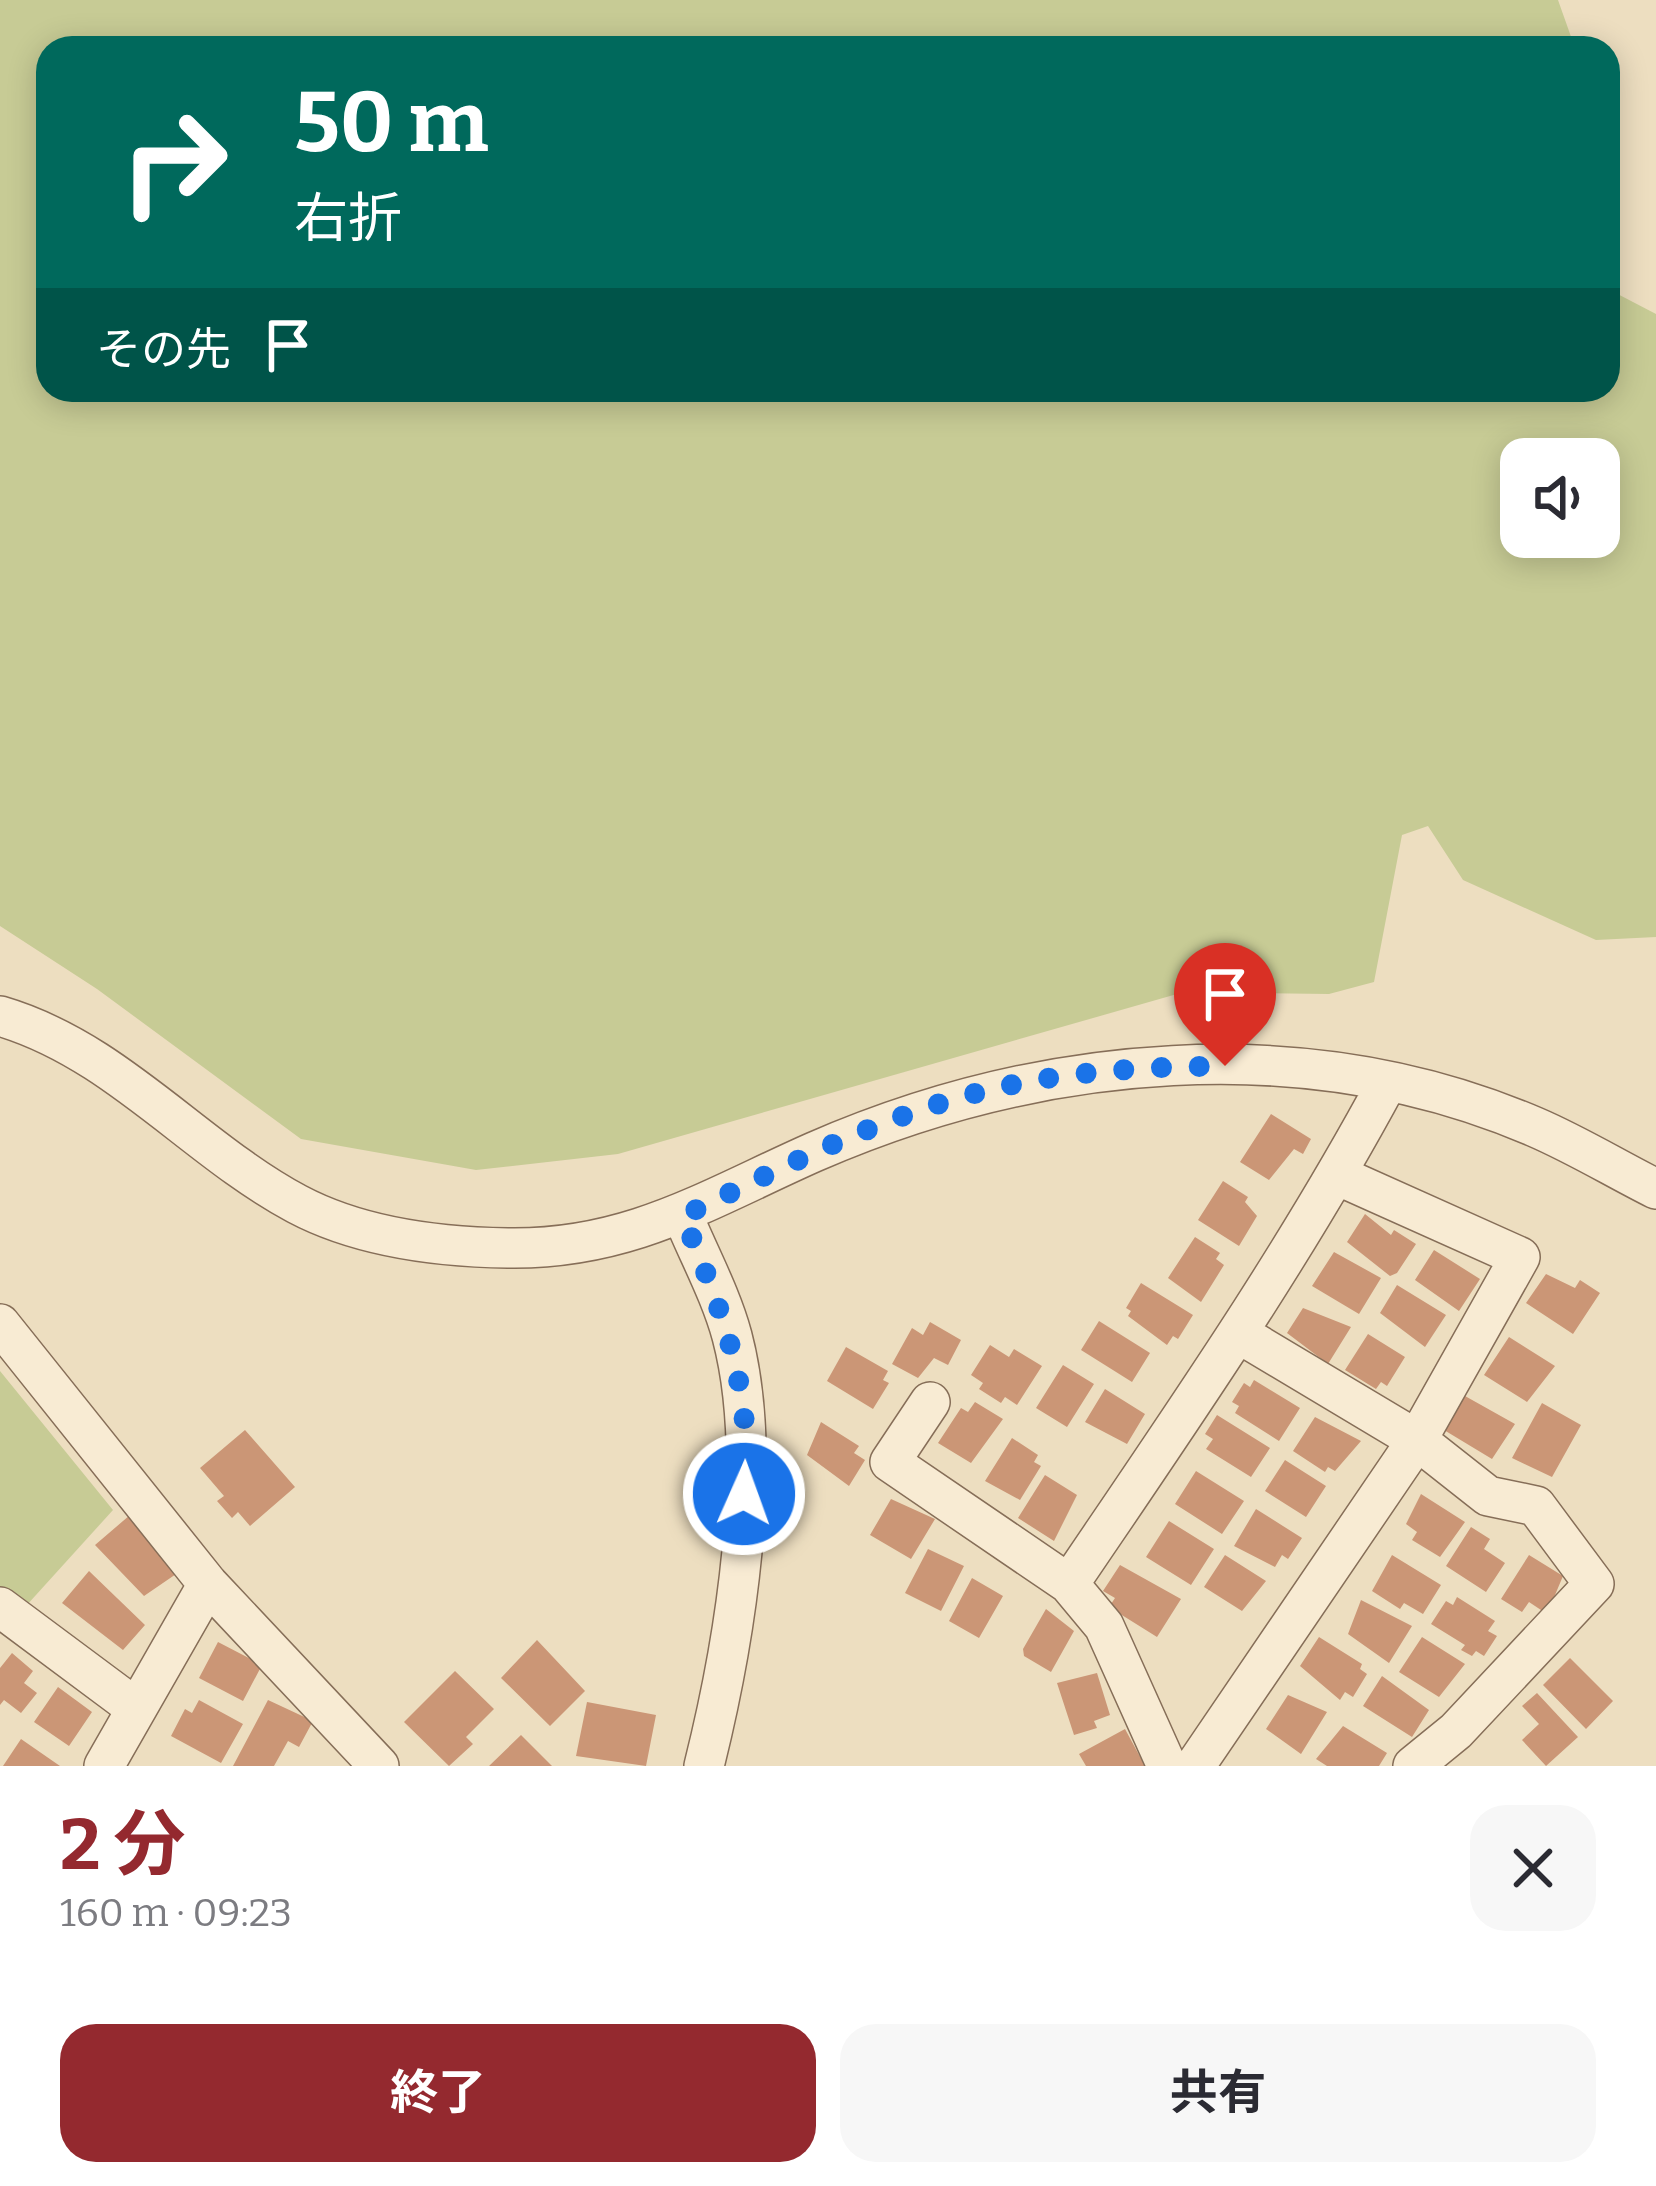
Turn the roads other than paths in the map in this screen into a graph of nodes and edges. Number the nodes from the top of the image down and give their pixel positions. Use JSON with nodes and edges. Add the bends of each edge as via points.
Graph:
{"nodes":[{"id":1,"x":0,"y":1016,"type":"edge"},
{"id":2,"x":1387,"y":1083,"type":"junction"},
{"id":3,"x":1337,"y":1175,"type":"junction"},
{"id":4,"x":1656,"y":1190,"type":"edge"},
{"id":5,"x":683,"y":1216,"type":"junction"},
{"id":6,"x":0,"y":1324,"type":"edge"},
{"id":7,"x":1238,"y":1333,"type":"junction"},
{"id":8,"x":930,"y":1402,"type":"dead end"},
{"id":9,"x":1417,"y":1440,"type":"junction"},
{"id":10,"x":208,"y":1584,"type":"junction"},
{"id":11,"x":1070,"y":1584,"type":"junction"},
{"id":12,"x":0,"y":1607,"type":"edge"},
{"id":13,"x":133,"y":1706,"type":"junction"},
{"id":14,"x":104,"y":1766,"type":"edge"},
{"id":15,"x":379,"y":1766,"type":"edge"},
{"id":16,"x":704,"y":1766,"type":"edge"},
{"id":17,"x":1168,"y":1766,"type":"edge"},
{"id":18,"x":1196,"y":1766,"type":"edge"},
{"id":19,"x":1413,"y":1766,"type":"edge"}],
"edges":[{"from":1,"to":5,"type":"street","via":[[37,1027],[116,1074],[296,1203],[365,1230],[506,1248],[586,1246]]},
{"from":2,"to":3,"type":"street"},
{"from":2,"to":4,"type":"street","via":[[1536,1127]]},
{"from":2,"to":5,"type":"street","via":[[1225,1066],[1042,1078],[959,1097],[815,1152]]},
{"from":3,"to":7,"type":"street"},
{"from":3,"to":9,"type":"street","via":[[1520,1257]]},
{"from":5,"to":16,"type":"street","via":[[732,1336],[748,1449],[727,1674]]},
{"from":6,"to":10,"type":"street"},
{"from":7,"to":9,"type":"street"},
{"from":7,"to":11,"type":"street"},
{"from":8,"to":11,"type":"street","via":[[890,1462]]},
{"from":9,"to":18,"type":"street"},
{"from":9,"to":19,"type":"street","via":[[1488,1496],[1536,1506],[1594,1584]]},
{"from":10,"to":13,"type":"street"},
{"from":10,"to":15,"type":"street"},
{"from":11,"to":17,"type":"street","via":[[1104,1627]]},
{"from":12,"to":13,"type":"street"},
{"from":13,"to":14,"type":"street"}]}
